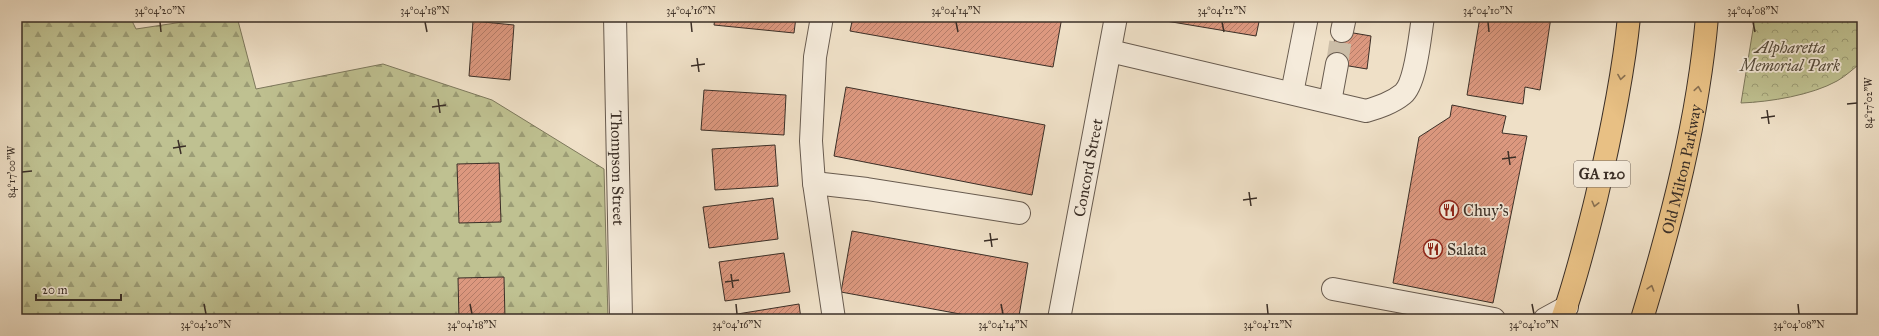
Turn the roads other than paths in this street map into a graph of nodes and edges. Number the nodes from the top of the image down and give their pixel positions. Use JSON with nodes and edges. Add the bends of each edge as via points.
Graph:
{"nodes":[{"id":1,"x":614,"y":17,"type":"edge"},
{"id":2,"x":822,"y":17,"type":"edge"},
{"id":3,"x":1116,"y":17,"type":"edge"},
{"id":4,"x":1307,"y":17,"type":"edge"},
{"id":5,"x":1423,"y":17,"type":"edge"},
{"id":6,"x":1629,"y":17,"type":"edge"},
{"id":7,"x":1707,"y":17,"type":"edge"},
{"id":8,"x":1110,"y":52,"type":"junction"},
{"id":9,"x":1337,"y":64,"type":"tunnel mouth"},
{"id":10,"x":1292,"y":93,"type":"junction"},
{"id":11,"x":1330,"y":102,"type":"junction"},
{"id":12,"x":814,"y":183,"type":"junction"},
{"id":13,"x":1019,"y":213,"type":"dead end"},
{"id":14,"x":1333,"y":289,"type":"dead end"},
{"id":15,"x":1565,"y":313,"type":"edge"},
{"id":16,"x":622,"y":319,"type":"edge"},
{"id":17,"x":834,"y":319,"type":"edge"},
{"id":18,"x":1059,"y":319,"type":"edge"},
{"id":19,"x":1494,"y":319,"type":"edge"},
{"id":20,"x":1545,"y":319,"type":"edge"},
{"id":21,"x":1642,"y":319,"type":"edge"}],
"edges":[{"from":1,"to":16,"type":"street","name":"Thompson Street"},
{"from":2,"to":12,"type":"street","via":[[815,57],[812,99]]},
{"from":3,"to":8,"type":"street","name":"Concord Street"},
{"from":4,"to":10,"type":"street"},
{"from":5,"to":11,"type":"street","via":[[1414,73],[1404,93],[1386,104],[1366,111]]},
{"from":6,"to":15,"type":"highway","number":"GA 120","one_way":true,"via":[[1618,96],[1603,169]]},
{"from":21,"to":7,"type":"highway","name":"Old Milton Parkway","one_way":true,"via":[[1676,202],[1689,141]]},
{"from":8,"to":10,"type":"street"},
{"from":8,"to":18,"type":"street","name":"Concord Street"},
{"from":9,"to":11,"type":"street"},
{"from":10,"to":11,"type":"street"},
{"from":12,"to":13,"type":"street"},
{"from":12,"to":17,"type":"street"},
{"from":14,"to":19,"type":"street"},
{"from":15,"to":20,"type":"street"}]}
